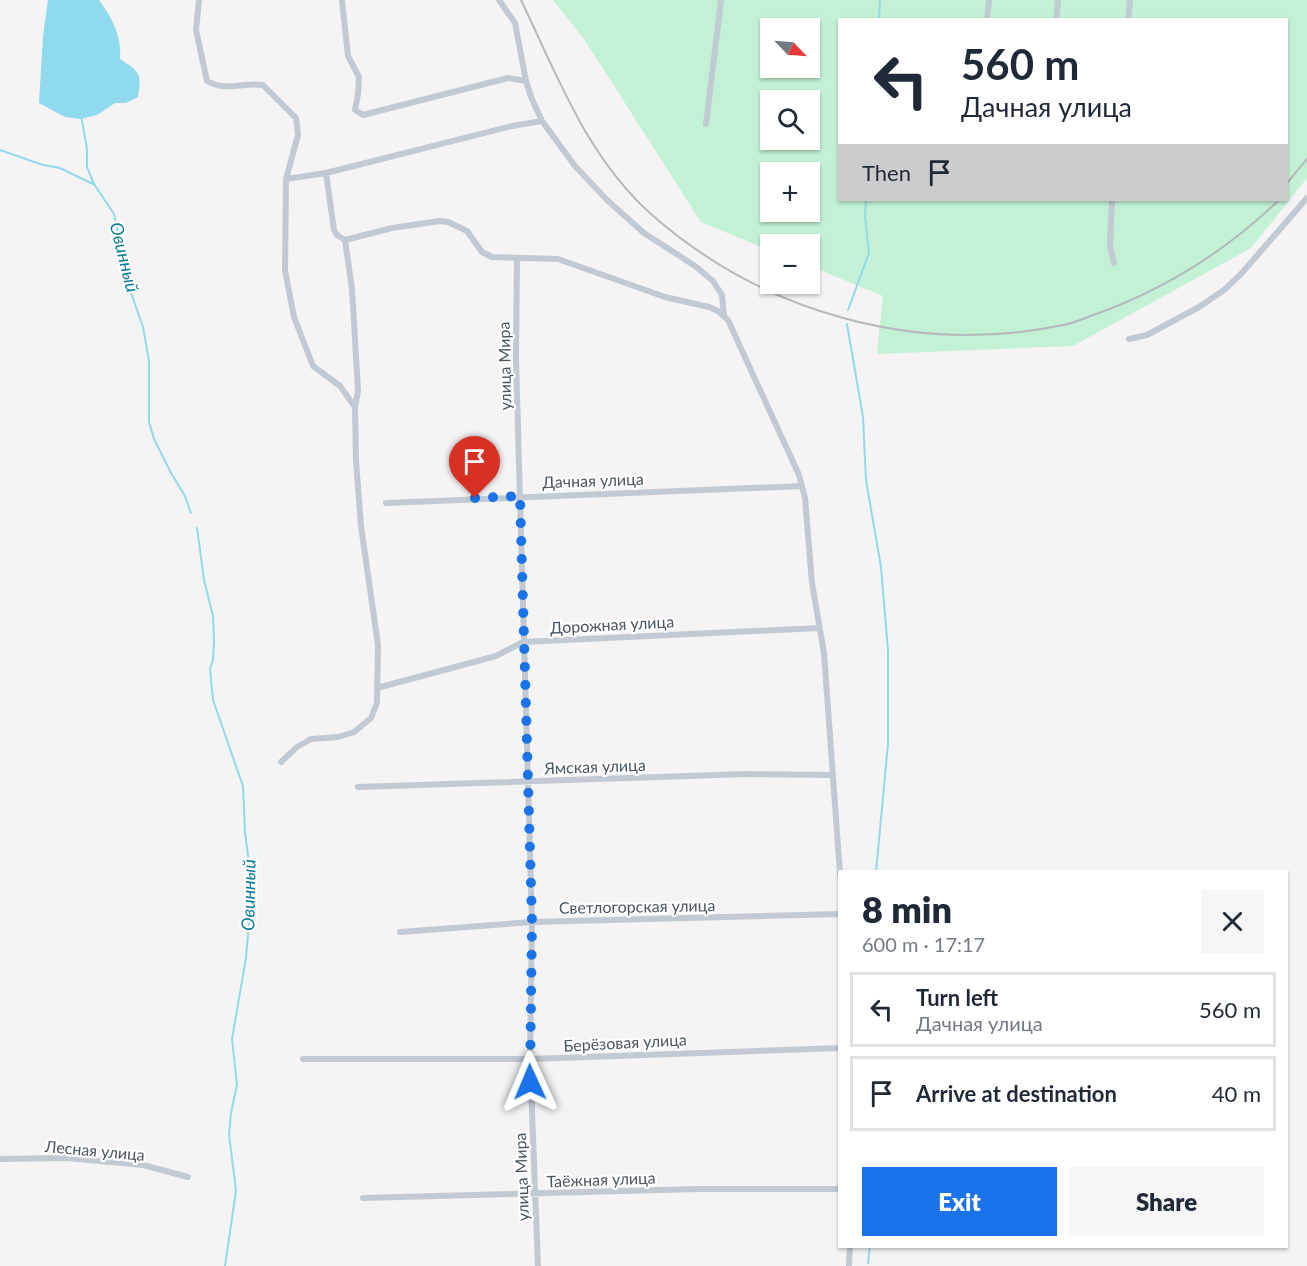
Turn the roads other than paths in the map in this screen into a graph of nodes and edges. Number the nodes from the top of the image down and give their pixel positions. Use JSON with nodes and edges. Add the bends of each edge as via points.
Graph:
{"nodes":[{"id":1,"x":199,"y":0,"type":"edge"},
{"id":2,"x":342,"y":0,"type":"edge"},
{"id":3,"x":499,"y":0,"type":"edge"},
{"id":4,"x":721,"y":0,"type":"edge"},
{"id":5,"x":989,"y":0,"type":"edge"},
{"id":6,"x":1058,"y":0,"type":"edge"},
{"id":7,"x":1130,"y":0,"type":"edge"},
{"id":8,"x":987,"y":18,"type":"edge"},
{"id":9,"x":1056,"y":18,"type":"edge"},
{"id":10,"x":1128,"y":18,"type":"edge"},
{"id":11,"x":526,"y":81,"type":"junction"},
{"id":12,"x":542,"y":121,"type":"junction"},
{"id":13,"x":706,"y":124,"type":"dead end"},
{"id":14,"x":326,"y":173,"type":"junction"},
{"id":15,"x":286,"y":179,"type":"junction"},
{"id":16,"x":1307,"y":198,"type":"edge"},
{"id":17,"x":1112,"y":201,"type":"edge"},
{"id":18,"x":345,"y":240,"type":"junction"},
{"id":19,"x":517,"y":258,"type":"junction"},
{"id":20,"x":1114,"y":263,"type":"dead end"},
{"id":21,"x":724,"y":316,"type":"junction"},
{"id":22,"x":1129,"y":339,"type":"dead end"},
{"id":23,"x":355,"y":407,"type":"junction"},
{"id":24,"x":802,"y":486,"type":"junction"},
{"id":25,"x":520,"y":496,"type":"junction"},
{"id":26,"x":386,"y":502,"type":"dead end"},
{"id":27,"x":819,"y":628,"type":"junction"},
{"id":28,"x":524,"y":642,"type":"junction"},
{"id":29,"x":377,"y":688,"type":"junction"},
{"id":30,"x":281,"y":762,"type":"dead end"},
{"id":31,"x":832,"y":776,"type":"junction"},
{"id":32,"x":528,"y":782,"type":"junction"},
{"id":33,"x":358,"y":787,"type":"dead end"},
{"id":34,"x":840,"y":870,"type":"edge"},
{"id":35,"x":838,"y":914,"type":"edge"},
{"id":36,"x":532,"y":922,"type":"junction"},
{"id":37,"x":400,"y":932,"type":"dead end"},
{"id":38,"x":838,"y":1048,"type":"edge"},
{"id":39,"x":303,"y":1059,"type":"dead end"},
{"id":40,"x":530,"y":1059,"type":"junction"},
{"id":41,"x":0,"y":1159,"type":"edge"},
{"id":42,"x":188,"y":1177,"type":"dead end"},
{"id":43,"x":838,"y":1189,"type":"edge"},
{"id":44,"x":534,"y":1194,"type":"junction"},
{"id":45,"x":363,"y":1198,"type":"dead end"},
{"id":46,"x":850,"y":1248,"type":"edge"},
{"id":47,"x":538,"y":1266,"type":"edge"},
{"id":48,"x":849,"y":1266,"type":"edge"}],
"edges":[{"from":1,"to":15,"type":"street","via":[[196,30],[207,81],[223,88],[262,85],[296,118],[298,135]]},
{"from":2,"to":11,"type":"street","via":[[348,56],[358,77],[355,110],[363,115],[507,78]]},
{"from":3,"to":11,"type":"street","via":[[514,23]]},
{"from":4,"to":13,"type":"street"},
{"from":5,"to":8,"type":"street"},
{"from":6,"to":9,"type":"street"},
{"from":7,"to":10,"type":"street"},
{"from":11,"to":12,"type":"street"},
{"from":12,"to":14,"type":"street"},
{"from":12,"to":21,"type":"street","via":[[575,166],[607,200],[644,233],[706,274],[719,288]]},
{"from":14,"to":15,"type":"street"},
{"from":14,"to":18,"type":"street","via":[[334,230]]},
{"from":15,"to":23,"type":"street","via":[[285,270],[294,317],[313,366],[340,386]]},
{"from":16,"to":22,"type":"street","via":[[1224,290],[1147,335]]},
{"from":17,"to":20,"type":"street","via":[[1110,246]]},
{"from":18,"to":19,"type":"street","via":[[440,221],[467,231],[487,255]]},
{"from":18,"to":23,"type":"street","via":[[354,312],[358,391]]},
{"from":19,"to":21,"type":"street","via":[[558,259],[664,297],[709,307]]},
{"from":19,"to":25,"type":"street","name":"улица Мира"},
{"from":21,"to":24,"type":"street"},
{"from":23,"to":29,"type":"street","via":[[359,505],[376,632]]},
{"from":24,"to":25,"type":"street","name":"Дачная улица"},
{"from":24,"to":27,"type":"street"},
{"from":25,"to":26,"type":"street","name":"Дачная улица"},
{"from":25,"to":28,"type":"street","name":"улица Мира"},
{"from":27,"to":28,"type":"street","name":"Дорожная улица"},
{"from":27,"to":31,"type":"street"},
{"from":28,"to":29,"type":"street","name":"Дорожная улица","via":[[495,656]]},
{"from":28,"to":32,"type":"street","name":"улица Мира"},
{"from":29,"to":30,"type":"street","via":[[375,711],[362,727],[338,737],[311,740]]},
{"from":31,"to":32,"type":"street","name":"Ямская улица","via":[[747,774]]},
{"from":31,"to":34,"type":"street"},
{"from":32,"to":33,"type":"street","name":"Ямская улица"},
{"from":32,"to":36,"type":"street","name":"улица Мира"},
{"from":35,"to":36,"type":"street","name":"Светлогорская улица"},
{"from":36,"to":37,"type":"street","name":"Светлогорская улица"},
{"from":36,"to":40,"type":"street","name":"улица Мира"},
{"from":38,"to":40,"type":"street","name":"Берёзовая улица"},
{"from":39,"to":40,"type":"street","name":"Берёзовая улица"},
{"from":40,"to":44,"type":"street","name":"улица Мира"},
{"from":41,"to":42,"type":"street","name":"Лесная улица","via":[[67,1158],[143,1165]]},
{"from":43,"to":44,"type":"street","name":"Таёжная улица"},
{"from":44,"to":45,"type":"street","name":"Таёжная улица"},
{"from":44,"to":47,"type":"street","name":"улица Мира"},
{"from":46,"to":48,"type":"street"}]}
